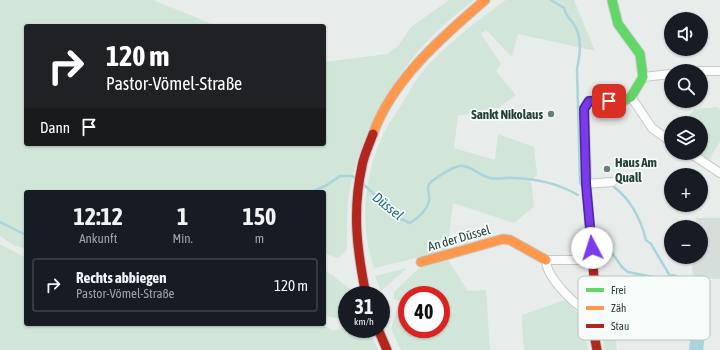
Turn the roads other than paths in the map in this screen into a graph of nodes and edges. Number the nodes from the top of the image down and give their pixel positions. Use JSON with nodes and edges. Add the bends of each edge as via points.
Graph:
{"nodes":[{"id":1,"x":485,"y":0,"type":"edge"},
{"id":2,"x":612,"y":0,"type":"edge"},
{"id":3,"x":708,"y":71,"type":"edge"},
{"id":4,"x":720,"y":71,"type":"edge"},
{"id":5,"x":664,"y":75,"type":"edge"},
{"id":6,"x":643,"y":77,"type":"junction"},
{"id":7,"x":631,"y":97,"type":"junction"},
{"id":8,"x":664,"y":137,"type":"edge"},
{"id":9,"x":700,"y":160,"type":"edge"},
{"id":10,"x":720,"y":173,"type":"edge"},
{"id":11,"x":612,"y":182,"type":"dead end"},
{"id":12,"x":586,"y":184,"type":"junction"},
{"id":13,"x":546,"y":260,"type":"junction"},
{"id":14,"x":593,"y":260,"type":"junction"},
{"id":15,"x":421,"y":262,"type":"dead end"},
{"id":16,"x":594,"y":276,"type":"edge"},
{"id":17,"x":364,"y":286,"type":"edge"},
{"id":18,"x":578,"y":304,"type":"edge"},
{"id":19,"x":382,"y":338,"type":"edge"},
{"id":20,"x":595,"y":340,"type":"edge"},
{"id":21,"x":387,"y":350,"type":"edge"},
{"id":22,"x":597,"y":350,"type":"edge"}],
"edges":[{"from":1,"to":17,"type":"street","via":[[441,37],[405,77],[373,132],[360,175],[356,205],[358,261]]},
{"from":2,"to":6,"type":"street","via":[[618,24],[640,54]]},
{"from":3,"to":4,"type":"street"},
{"from":5,"to":6,"type":"street"},
{"from":6,"to":7,"type":"street"},
{"from":7,"to":8,"type":"street","via":[[652,128]]},
{"from":7,"to":12,"type":"street","via":[[619,101],[589,101],[586,104]]},
{"from":9,"to":10,"type":"street"},
{"from":11,"to":12,"type":"street"},
{"from":12,"to":14,"type":"street"},
{"from":13,"to":14,"type":"street"},
{"from":13,"to":15,"type":"street","name":"An der Düssel","via":[[510,240],[503,239]]},
{"from":13,"to":18,"type":"street","via":[[546,266],[562,289]]},
{"from":14,"to":16,"type":"street"},
{"from":19,"to":21,"type":"street"},
{"from":20,"to":22,"type":"street"}]}
